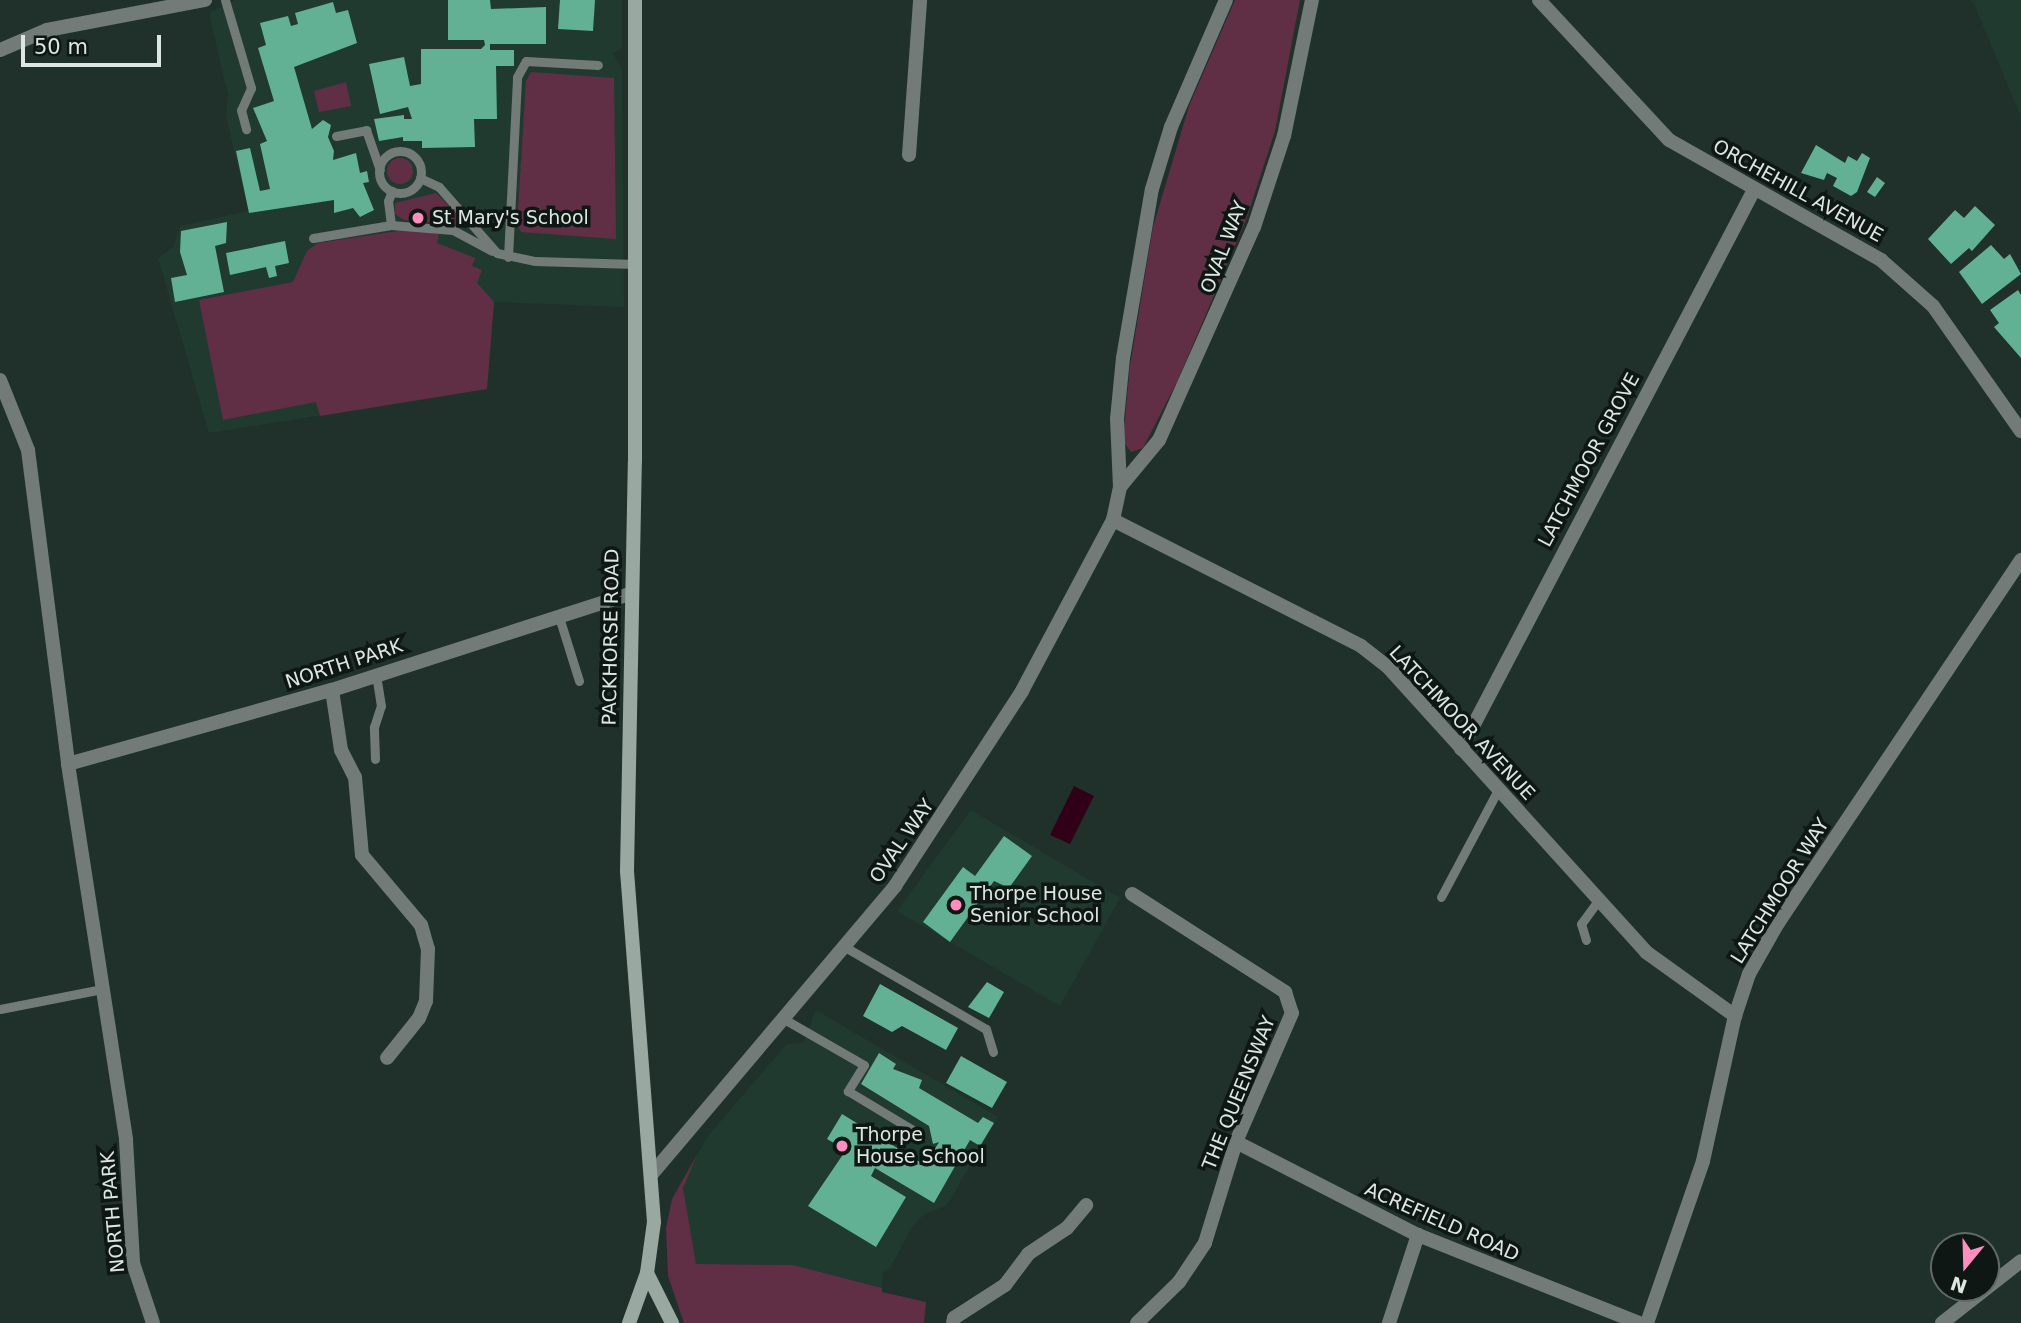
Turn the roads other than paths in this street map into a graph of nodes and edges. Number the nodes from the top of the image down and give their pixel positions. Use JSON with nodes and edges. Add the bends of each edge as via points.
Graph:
{"nodes":[{"id":1,"x":205,"y":0,"type":"edge"},
{"id":2,"x":225,"y":0,"type":"edge"},
{"id":3,"x":635,"y":0,"type":"edge"},
{"id":4,"x":920,"y":0,"type":"edge"},
{"id":5,"x":1226,"y":0,"type":"edge"},
{"id":6,"x":1312,"y":0,"type":"edge"},
{"id":7,"x":1539,"y":0,"type":"edge"},
{"id":8,"x":0,"y":50,"type":"edge"},
{"id":9,"x":598,"y":65,"type":"dead end"},
{"id":10,"x":246,"y":129,"type":"dead end"},
{"id":11,"x":336,"y":136,"type":"dead end"},
{"id":12,"x":909,"y":155,"type":"dead end"},
{"id":13,"x":380,"y":170,"type":"junction"},
{"id":14,"x":420,"y":178,"type":"junction"},
{"id":15,"x":1754,"y":190,"type":"junction"},
{"id":16,"x":392,"y":191,"type":"junction"},
{"id":17,"x":391,"y":225,"type":"junction"},
{"id":18,"x":313,"y":238,"type":"dead end"},
{"id":19,"x":497,"y":253,"type":"junction"},
{"id":20,"x":508,"y":257,"type":"junction"},
{"id":21,"x":635,"y":264,"type":"junction"},
{"id":22,"x":0,"y":380,"type":"edge"},
{"id":23,"x":2021,"y":431,"type":"edge"},
{"id":24,"x":1121,"y":487,"type":"junction"},
{"id":25,"x":1113,"y":520,"type":"junction"},
{"id":26,"x":2021,"y":559,"type":"edge"},
{"id":27,"x":630,"y":594,"type":"junction"},
{"id":28,"x":559,"y":617,"type":"junction"},
{"id":29,"x":376,"y":674,"type":"junction"},
{"id":30,"x":579,"y":681,"type":"dead end"},
{"id":31,"x":332,"y":690,"type":"junction"},
{"id":32,"x":1461,"y":749,"type":"junction"},
{"id":33,"x":375,"y":759,"type":"dead end"},
{"id":34,"x":68,"y":764,"type":"junction"},
{"id":35,"x":1498,"y":790,"type":"junction"},
{"id":36,"x":1132,"y":894,"type":"dead end"},
{"id":37,"x":1441,"y":897,"type":"dead end"},
{"id":38,"x":1598,"y":901,"type":"junction"},
{"id":39,"x":1586,"y":940,"type":"dead end"},
{"id":40,"x":845,"y":947,"type":"junction"},
{"id":41,"x":102,"y":989,"type":"junction"},
{"id":42,"x":0,"y":1009,"type":"edge"},
{"id":43,"x":1735,"y":1016,"type":"junction"},
{"id":44,"x":784,"y":1019,"type":"junction"},
{"id":45,"x":993,"y":1052,"type":"dead end"},
{"id":46,"x":387,"y":1058,"type":"dead end"},
{"id":47,"x":911,"y":1129,"type":"dead end"},
{"id":48,"x":1236,"y":1142,"type":"junction"},
{"id":49,"x":651,"y":1175,"type":"junction"},
{"id":50,"x":1086,"y":1205,"type":"dead end"},
{"id":51,"x":1418,"y":1235,"type":"junction"},
{"id":52,"x":2021,"y":1261,"type":"edge"},
{"id":53,"x":648,"y":1272,"type":"junction"},
{"id":54,"x":153,"y":1323,"type":"edge"},
{"id":55,"x":629,"y":1323,"type":"edge"},
{"id":56,"x":673,"y":1323,"type":"edge"},
{"id":57,"x":953,"y":1323,"type":"edge"},
{"id":58,"x":1137,"y":1323,"type":"edge"},
{"id":59,"x":1389,"y":1323,"type":"edge"},
{"id":60,"x":1639,"y":1323,"type":"edge"},
{"id":61,"x":1647,"y":1323,"type":"edge"},
{"id":62,"x":1941,"y":1323,"type":"edge"}],
"edges":[{"from":1,"to":8,"type":"street","via":[[47,30]]},
{"from":2,"to":10,"type":"lane","via":[[251,88],[242,110]]},
{"from":3,"to":21,"type":"main road","name":"PACKHORSE ROAD"},
{"from":4,"to":12,"type":"street"},
{"from":5,"to":24,"type":"street","name":"OVAL WAY","via":[[1171,127],[1152,189],[1117,419]]},
{"from":6,"to":24,"type":"street","name":"OVAL WAY","via":[[1284,136],[1254,227],[1159,440]]},
{"from":7,"to":15,"type":"street","name":"ORCHEHILL AVENUE","via":[[1670,140]]},
{"from":9,"to":20,"type":"lane","via":[[526,61],[517,77]]},
{"from":11,"to":13,"type":"lane","via":[[366,130]]},
{"from":13,"to":14,"type":"lane","via":[[385,158],[404,152],[416,159]]},
{"from":13,"to":16,"type":"lane","via":[[382,183]]},
{"from":14,"to":16,"type":"lane","via":[[407,192]]},
{"from":14,"to":19,"type":"lane","via":[[439,187]]},
{"from":15,"to":23,"type":"street","name":"ORCHEHILL AVENUE","via":[[1881,260],[1933,306]]},
{"from":15,"to":32,"type":"street","name":"LATCHMOOR GROVE"},
{"from":16,"to":17,"type":"lane","via":[[387,201]]},
{"from":17,"to":18,"type":"lane"},
{"from":17,"to":19,"type":"lane","via":[[453,230]]},
{"from":19,"to":20,"type":"lane"},
{"from":20,"to":21,"type":"lane"},
{"from":21,"to":27,"type":"main road","name":"PACKHORSE ROAD"},
{"from":22,"to":34,"type":"street","name":"NORTH PARK","via":[[27,450]]},
{"from":24,"to":25,"type":"street","name":"OVAL WAY"},
{"from":25,"to":32,"type":"street","name":"LATCHMOOR AVENUE","via":[[1361,646],[1388,666]]},
{"from":25,"to":40,"type":"street","name":"OVAL WAY","via":[[1022,691],[956,799]]},
{"from":26,"to":43,"type":"street","name":"LATCHMOOR WAY","via":[[1778,923],[1749,974]]},
{"from":27,"to":28,"type":"street","name":"NORTH PARK"},
{"from":27,"to":49,"type":"main road","name":"PACKHORSE ROAD","via":[[627,871]]},
{"from":28,"to":29,"type":"street","name":"NORTH PARK"},
{"from":28,"to":30,"type":"lane"},
{"from":29,"to":31,"type":"street","name":"NORTH PARK"},
{"from":29,"to":33,"type":"lane","via":[[380,706],[374,727]]},
{"from":31,"to":34,"type":"street","name":"NORTH PARK"},
{"from":31,"to":46,"type":"street","via":[[341,750],[355,777],[362,855],[421,925],[428,948],[426,1001],[419,1018]]},
{"from":32,"to":35,"type":"street","name":"LATCHMOOR AVENUE"},
{"from":34,"to":41,"type":"street","name":"NORTH PARK"},
{"from":35,"to":37,"type":"lane"},
{"from":35,"to":38,"type":"street","name":"LATCHMOOR AVENUE"},
{"from":36,"to":48,"type":"street","name":"THE QUEENSWAY","via":[[1285,992],[1292,1002],[1281,1042]]},
{"from":38,"to":39,"type":"lane","via":[[1581,925]]},
{"from":38,"to":43,"type":"street","name":"LATCHMOOR AVENUE","via":[[1646,952]]},
{"from":40,"to":44,"type":"street","name":"OVAL WAY"},
{"from":40,"to":45,"type":"lane","via":[[986,1029]]},
{"from":41,"to":42,"type":"lane"},
{"from":41,"to":54,"type":"street","name":"NORTH PARK","via":[[126,1140],[133,1263]]},
{"from":43,"to":61,"type":"street","name":"LATCHMOOR WAY","via":[[1703,1161]]},
{"from":44,"to":47,"type":"lane","via":[[863,1065],[848,1091]]},
{"from":44,"to":49,"type":"street","name":"OVAL WAY"},
{"from":48,"to":51,"type":"street","name":"ACREFIELD ROAD"},
{"from":48,"to":58,"type":"street","name":"THE QUEENSWAY","via":[[1205,1243],[1179,1282]]},
{"from":49,"to":53,"type":"main road","name":"PACKHORSE ROAD","via":[[654,1222]]},
{"from":50,"to":57,"type":"street","via":[[1067,1228],[1028,1254],[1005,1285]]},
{"from":51,"to":59,"type":"street"},
{"from":51,"to":60,"type":"street","name":"ACREFIELD ROAD"},
{"from":52,"to":62,"type":"street"},
{"from":53,"to":55,"type":"main road","name":"PACKHORSE ROAD"},
{"from":53,"to":56,"type":"main road"}]}
